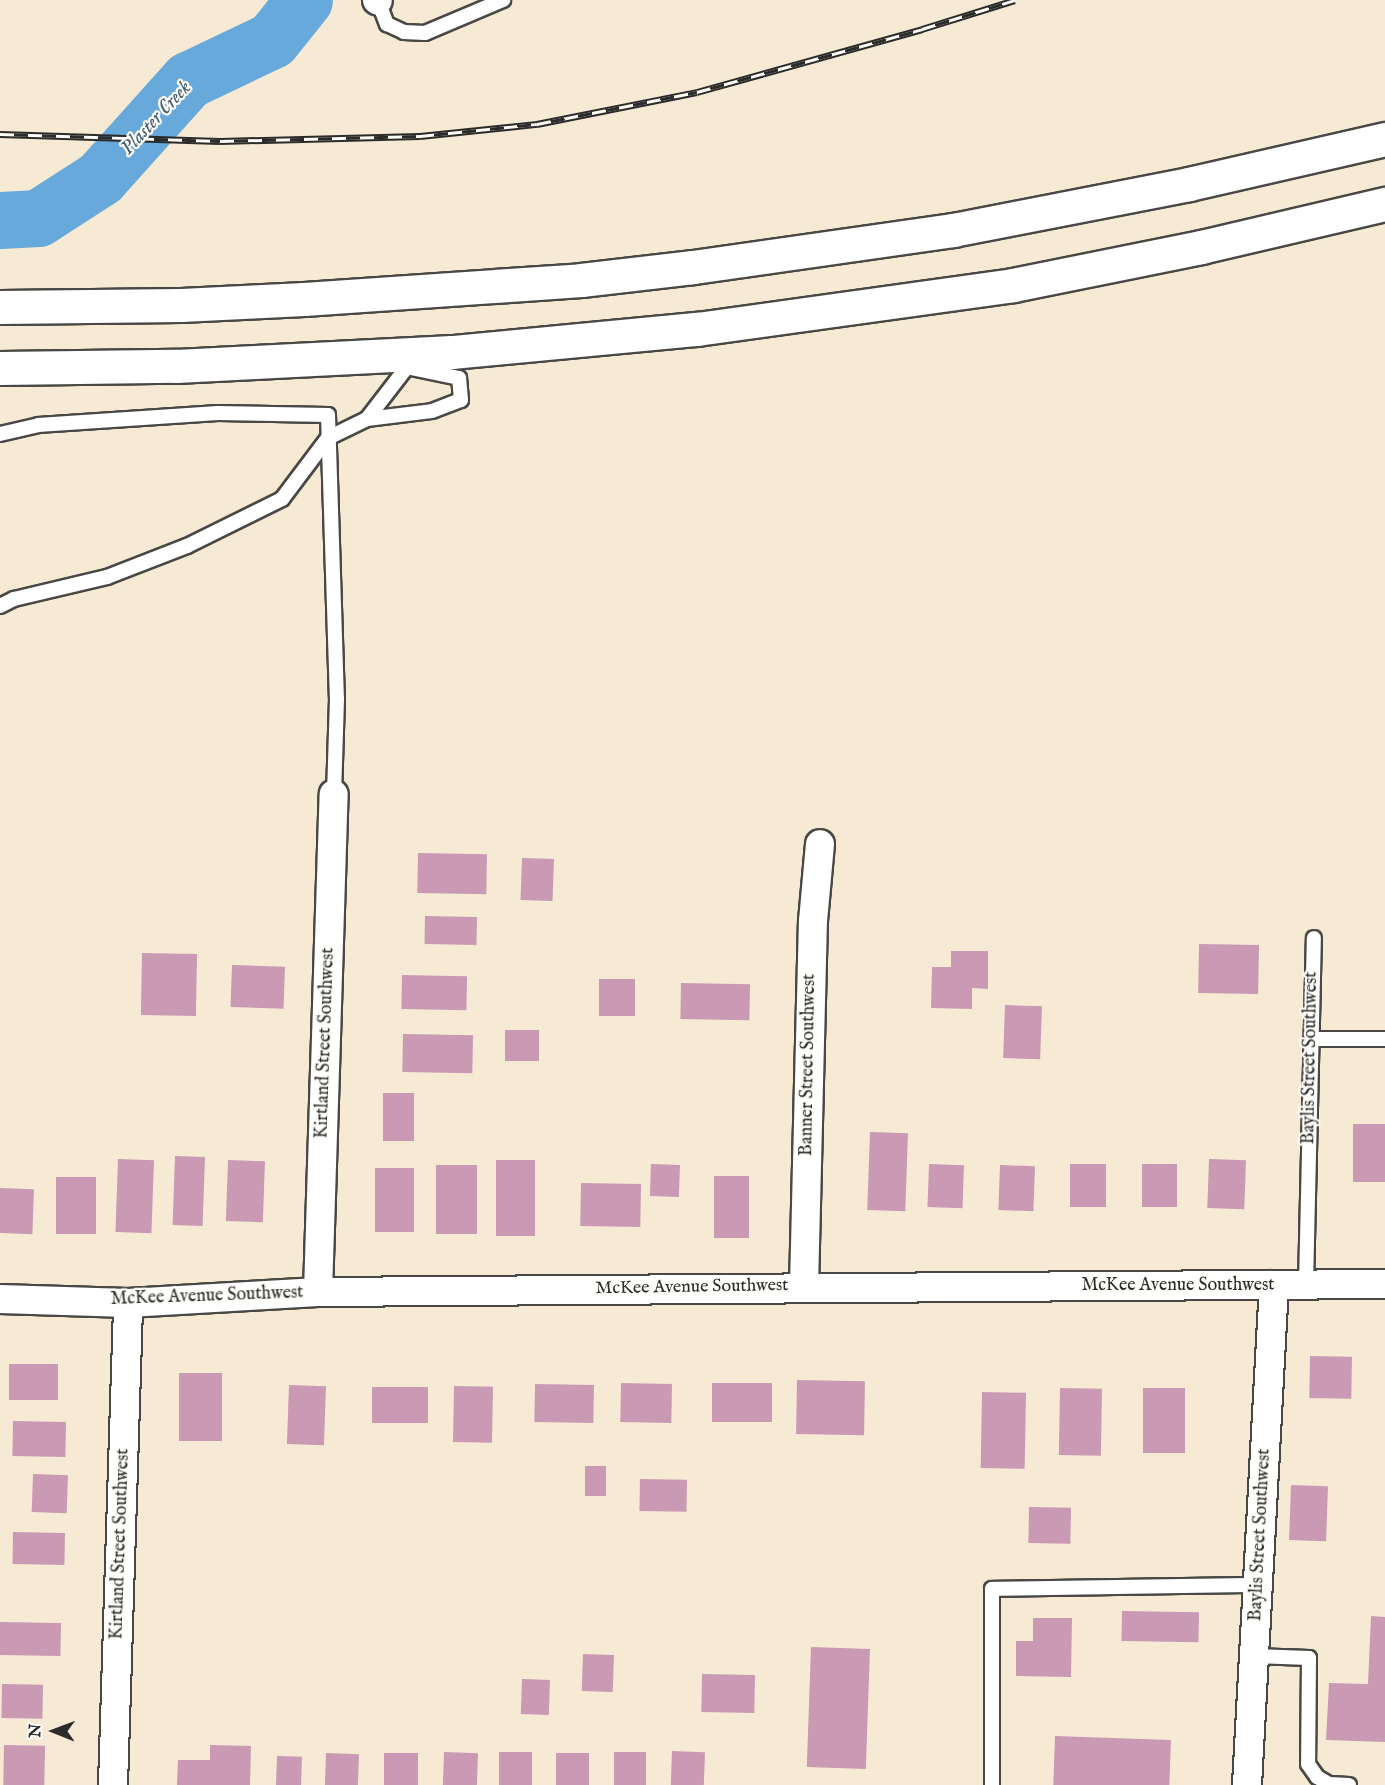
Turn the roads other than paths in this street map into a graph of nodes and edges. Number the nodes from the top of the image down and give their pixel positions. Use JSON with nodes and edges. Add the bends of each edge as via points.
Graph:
{"nodes":[{"id":1,"x":503,"y":0,"type":"edge"},
{"id":2,"x":378,"y":1,"type":"edge"},
{"id":3,"x":1385,"y":139,"type":"edge"},
{"id":4,"x":1385,"y":204,"type":"edge"},
{"id":5,"x":0,"y":307,"type":"edge"},
{"id":6,"x":0,"y":368,"type":"edge"},
{"id":7,"x":367,"y":419,"type":"junction"},
{"id":8,"x":0,"y":434,"type":"edge"},
{"id":9,"x":328,"y":438,"type":"junction"},
{"id":10,"x":0,"y":606,"type":"edge"},
{"id":11,"x":334,"y":794,"type":"joint"},
{"id":12,"x":820,"y":844,"type":"dead end"},
{"id":13,"x":1314,"y":938,"type":"dead end"},
{"id":14,"x":1312,"y":1039,"type":"junction"},
{"id":15,"x":1385,"y":1039,"type":"edge"},
{"id":16,"x":1385,"y":1284,"type":"edge"},
{"id":17,"x":1274,"y":1285,"type":"junction"},
{"id":18,"x":1306,"y":1285,"type":"junction"},
{"id":19,"x":804,"y":1287,"type":"junction"},
{"id":20,"x":318,"y":1292,"type":"junction"},
{"id":21,"x":0,"y":1299,"type":"edge"},
{"id":22,"x":128,"y":1302,"type":"junction"},
{"id":23,"x":1258,"y":1585,"type":"junction"},
{"id":24,"x":1254,"y":1656,"type":"junction"},
{"id":25,"x":113,"y":1785,"type":"edge"},
{"id":26,"x":992,"y":1785,"type":"edge"},
{"id":27,"x":1247,"y":1785,"type":"edge"},
{"id":28,"x":1349,"y":1785,"type":"edge"}],
"edges":[{"from":1,"to":2,"type":"lane","via":[[425,33],[404,32],[387,24]]},
{"from":3,"to":5,"type":"highway","via":[[1189,184],[963,228],[693,267],[581,280],[315,298],[181,305]]},
{"from":4,"to":6,"type":"highway","via":[[1012,285],[697,329],[452,352],[165,366]]},
{"from":7,"to":7,"type":"lane","via":[[432,411],[461,400],[459,378],[407,367]]},
{"from":7,"to":9,"type":"lane"},
{"from":8,"to":9,"type":"lane","via":[[38,425],[218,413],[328,415]]},
{"from":9,"to":10,"type":"lane","via":[[282,499],[187,546],[117,573]]},
{"from":9,"to":11,"type":"lane","via":[[337,699]]},
{"from":11,"to":20,"type":"street","name":"Kirtland Street Southwest"},
{"from":12,"to":19,"type":"street","name":"Banner Street Southwest","via":[[813,921]]},
{"from":13,"to":14,"type":"lane","name":"Baylis Street Southwest"},
{"from":14,"to":15,"type":"lane"},
{"from":14,"to":18,"type":"lane","name":"Baylis Street Southwest"},
{"from":16,"to":18,"type":"street","name":"McKee Avenue Southwest"},
{"from":17,"to":18,"type":"street","name":"McKee Avenue Southwest"},
{"from":17,"to":19,"type":"street","name":"McKee Avenue Southwest"},
{"from":17,"to":23,"type":"street","name":"Baylis Street Southwest"},
{"from":19,"to":20,"type":"street","name":"McKee Avenue Southwest"},
{"from":20,"to":22,"type":"street","name":"McKee Avenue Southwest"},
{"from":21,"to":22,"type":"street","name":"McKee Avenue Southwest"},
{"from":22,"to":25,"type":"street","name":"Kirtland Street Southwest"},
{"from":23,"to":24,"type":"street","name":"Baylis Street Southwest"},
{"from":23,"to":26,"type":"lane","via":[[992,1589]]},
{"from":24,"to":27,"type":"street","name":"Baylis Street Southwest"},
{"from":24,"to":28,"type":"lane","via":[[1309,1658],[1308,1764],[1317,1777],[1329,1784]]}]}
